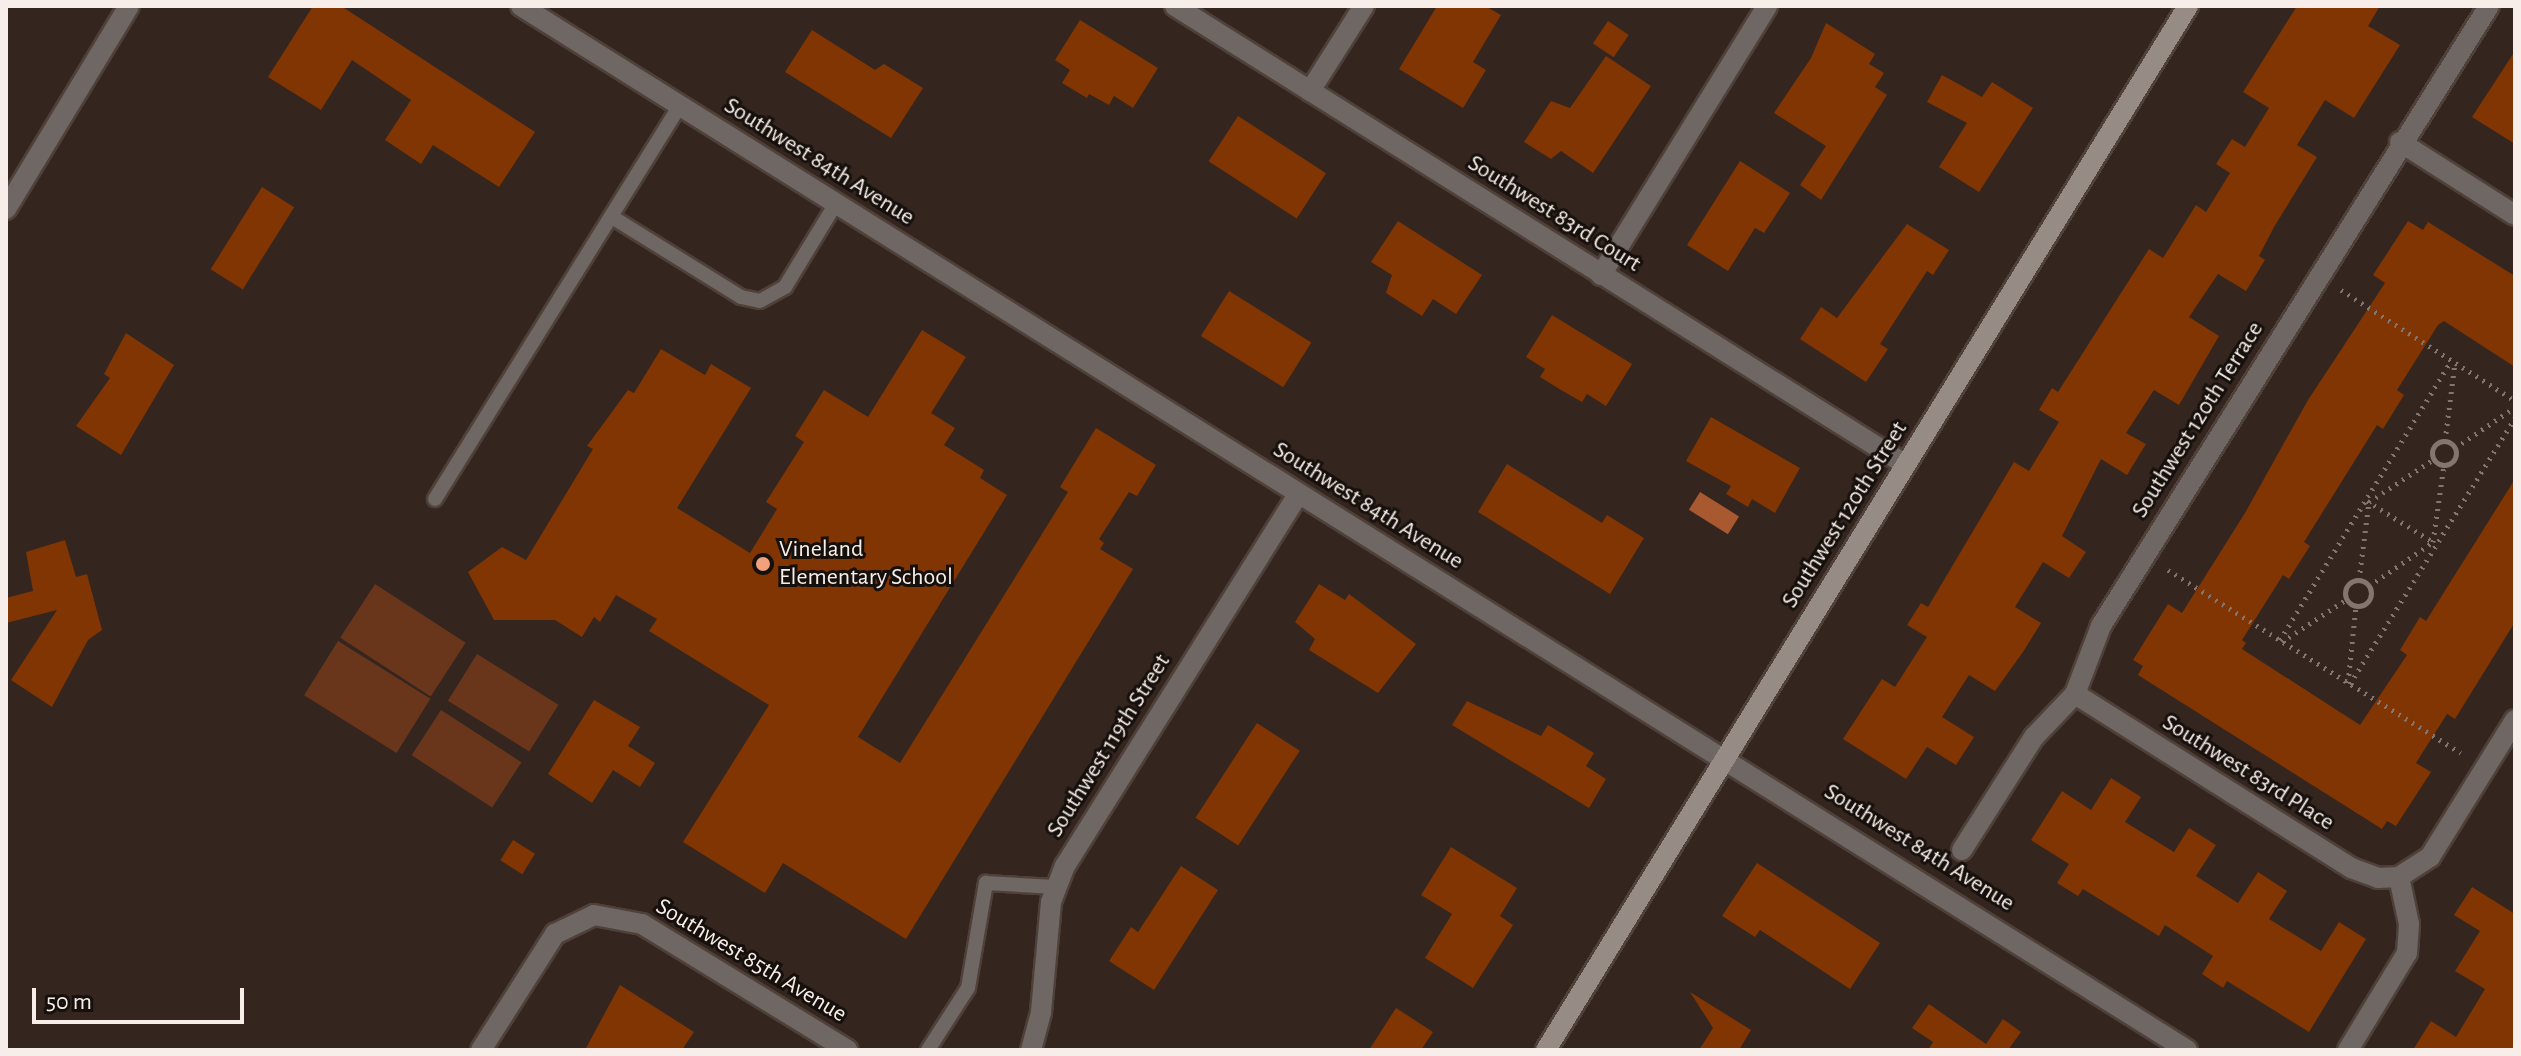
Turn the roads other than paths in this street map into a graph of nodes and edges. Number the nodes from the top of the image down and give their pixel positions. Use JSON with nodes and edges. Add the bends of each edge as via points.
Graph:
{"nodes":[{"id":1,"x":129,"y":6,"type":"edge"},
{"id":2,"x":521,"y":6,"type":"edge"},
{"id":3,"x":1175,"y":6,"type":"edge"},
{"id":4,"x":1364,"y":6,"type":"edge"},
{"id":5,"x":1767,"y":6,"type":"edge"},
{"id":6,"x":2188,"y":6,"type":"edge"},
{"id":7,"x":2482,"y":9,"type":"edge"},
{"id":8,"x":1310,"y":91,"type":"junction"},
{"id":9,"x":680,"y":106,"type":"junction"},
{"id":10,"x":2400,"y":142,"type":"junction"},
{"id":11,"x":836,"y":203,"type":"junction"},
{"id":12,"x":6,"y":209,"type":"edge"},
{"id":13,"x":2515,"y":215,"type":"edge"},
{"id":14,"x":612,"y":217,"type":"junction"},
{"id":15,"x":1601,"y":275,"type":"junction"},
{"id":16,"x":1906,"y":465,"type":"junction"},
{"id":17,"x":1298,"y":494,"type":"junction"},
{"id":18,"x":435,"y":499,"type":"dead end"},
{"id":19,"x":2075,"y":694,"type":"junction"},
{"id":20,"x":2515,"y":720,"type":"edge"},
{"id":21,"x":1725,"y":757,"type":"junction"},
{"id":22,"x":1962,"y":850,"type":"dead end"},
{"id":23,"x":2399,"y":877,"type":"junction"},
{"id":24,"x":1055,"y":887,"type":"junction"},
{"id":25,"x":2175,"y":1047,"type":"edge"},
{"id":26,"x":481,"y":1050,"type":"edge"},
{"id":27,"x":848,"y":1050,"type":"edge"},
{"id":28,"x":928,"y":1050,"type":"edge"},
{"id":29,"x":1031,"y":1050,"type":"edge"},
{"id":30,"x":1546,"y":1050,"type":"edge"},
{"id":31,"x":2348,"y":1050,"type":"edge"}],
"edges":[{"from":1,"to":12,"type":"street"},
{"from":2,"to":9,"type":"street","name":"Southwest 84th Avenue"},
{"from":3,"to":8,"type":"street","name":"Southwest 83rd Court"},
{"from":4,"to":8,"type":"street"},
{"from":5,"to":15,"type":"street"},
{"from":6,"to":16,"type":"street","name":"Southwest 120th Street"},
{"from":7,"to":10,"type":"street","name":"Southwest 120th Terrace"},
{"from":8,"to":15,"type":"street","name":"Southwest 83rd Court"},
{"from":9,"to":11,"type":"street","name":"Southwest 84th Avenue"},
{"from":9,"to":14,"type":"lane"},
{"from":10,"to":13,"type":"street"},
{"from":10,"to":19,"type":"street","name":"Southwest 120th Terrace","via":[[2101,626]]},
{"from":11,"to":14,"type":"lane","via":[[785,287],[760,301],[741,297]]},
{"from":11,"to":17,"type":"street","name":"Southwest 84th Avenue"},
{"from":14,"to":18,"type":"lane"},
{"from":15,"to":16,"type":"street","name":"Southwest 83rd Court"},
{"from":16,"to":21,"type":"street","name":"Southwest 120th Street"},
{"from":17,"to":21,"type":"street","name":"Southwest 84th Avenue"},
{"from":17,"to":24,"type":"street","name":"Southwest 119th Street","via":[[1079,840]]},
{"from":19,"to":22,"type":"street","name":"Southwest 120th Terrace","via":[[2034,737]]},
{"from":19,"to":23,"type":"street","name":"Southwest 83rd Place","via":[[2351,868],[2378,878]]},
{"from":20,"to":23,"type":"street","via":[[2430,857]]},
{"from":21,"to":25,"type":"street","name":"Southwest 84th Avenue"},
{"from":21,"to":30,"type":"street","name":"Southwest 120th Street"},
{"from":23,"to":31,"type":"street","via":[[2409,924],[2407,953]]},
{"from":24,"to":28,"type":"lane","via":[[986,883],[968,988]]},
{"from":24,"to":29,"type":"street","name":"Southwest 119th Street","via":[[1041,1012]]},
{"from":26,"to":27,"type":"street","name":"Southwest 85th Avenue","via":[[545,947],[580,918],[608,915],[642,924]]}]}
